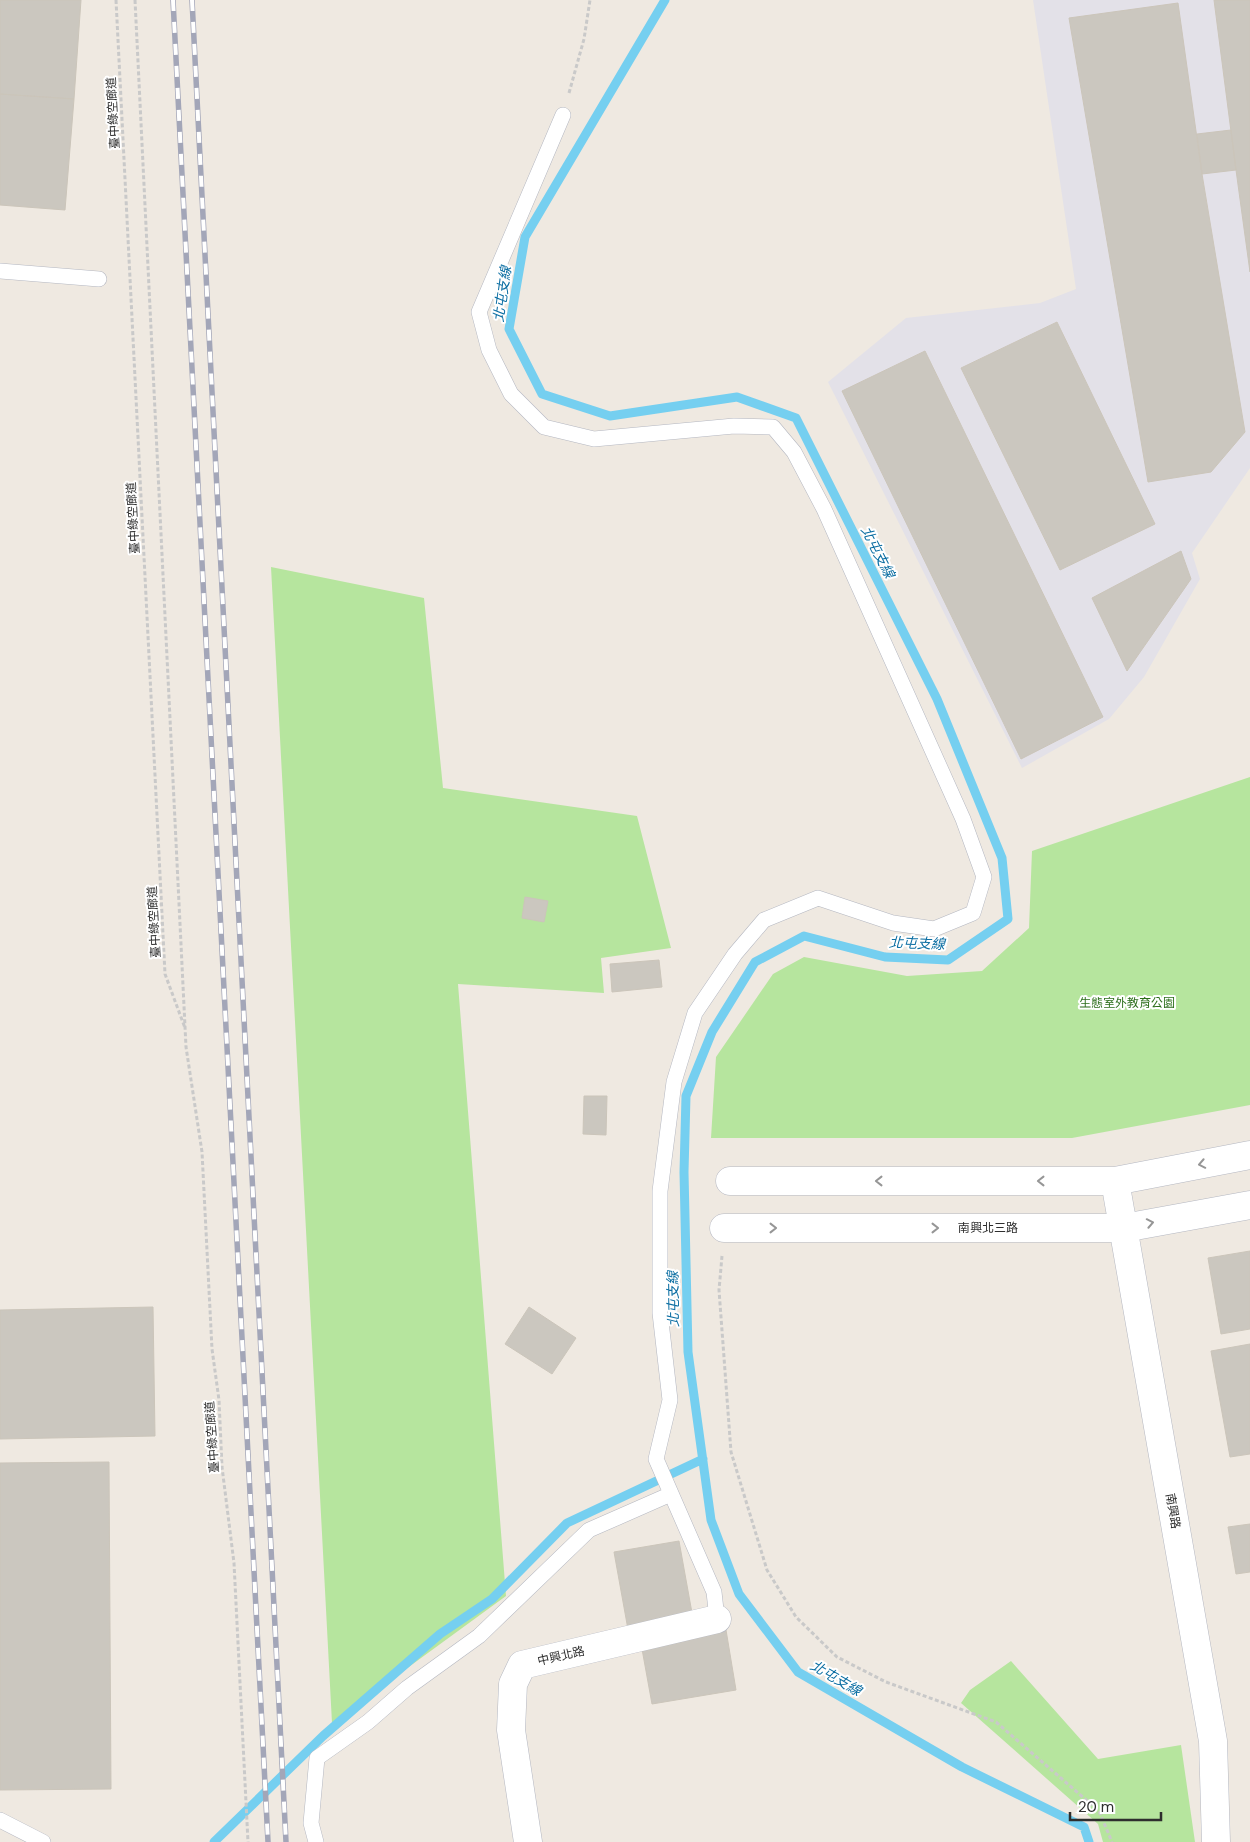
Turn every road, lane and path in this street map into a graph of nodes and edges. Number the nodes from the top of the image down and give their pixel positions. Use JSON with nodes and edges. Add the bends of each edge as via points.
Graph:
{"nodes":[{"id":1,"x":116,"y":0,"type":"edge"},
{"id":2,"x":135,"y":0,"type":"edge"},
{"id":3,"x":590,"y":0,"type":"edge"},
{"id":4,"x":563,"y":115,"type":"joint"},
{"id":5,"x":0,"y":271,"type":"edge"},
{"id":6,"x":99,"y":278,"type":"dead end"},
{"id":7,"x":186,"y":1031,"type":"junction"},
{"id":8,"x":1250,"y":1155,"type":"edge"},
{"id":9,"x":730,"y":1181,"type":"dead end"},
{"id":10,"x":1115,"y":1181,"type":"junction"},
{"id":11,"x":1250,"y":1205,"type":"edge"},
{"id":12,"x":724,"y":1228,"type":"joint"},
{"id":13,"x":1124,"y":1228,"type":"junction"},
{"id":14,"x":671,"y":1494,"type":"junction"},
{"id":15,"x":717,"y":1619,"type":"joint"},
{"id":16,"x":0,"y":1820,"type":"edge"},
{"id":17,"x":43,"y":1842,"type":"edge"},
{"id":18,"x":248,"y":1842,"type":"edge"},
{"id":19,"x":316,"y":1842,"type":"edge"},
{"id":20,"x":528,"y":1842,"type":"edge"},
{"id":21,"x":1112,"y":1842,"type":"edge"},
{"id":22,"x":1216,"y":1842,"type":"edge"}],
"edges":[{"from":1,"to":7,"type":"path","name":"臺中綠空廊道","via":[[165,974]]},
{"from":2,"to":7,"type":"path","name":"臺中綠空廊道"},
{"from":3,"to":4,"type":"path","via":[[584,39]]},
{"from":4,"to":14,"type":"lane","via":[[479,312],[489,350],[511,394],[544,427],[594,439],[734,426],[773,427],[794,452],[824,509],[963,819],[984,877],[973,913],[934,929],[892,923],[818,898],[764,920],[735,954],[696,1013],[674,1082],[660,1191],[660,1313],[670,1400],[656,1459]]},
{"from":5,"to":6,"type":"lane"},
{"from":7,"to":18,"type":"path","name":"臺中綠空廊道","via":[[202,1152],[212,1348],[235,1572]]},
{"from":8,"to":10,"type":"street","one_way":true},
{"from":10,"to":9,"type":"street","one_way":true},
{"from":10,"to":13,"type":"street","name":"南興路"},
{"from":13,"to":11,"type":"street","name":"南興北三路","one_way":true},
{"from":12,"to":13,"type":"street","name":"南興北三路","one_way":true},
{"from":12,"to":21,"type":"path","via":[[719,1290],[731,1452],[767,1570],[796,1617],[837,1657],[886,1682],[996,1722],[1099,1811]]},
{"from":13,"to":22,"type":"street","name":"南興路","via":[[1213,1741]]},
{"from":14,"to":15,"type":"lane","via":[[714,1592]]},
{"from":14,"to":19,"type":"lane","via":[[589,1530],[479,1636],[317,1758],[312,1823]]},
{"from":15,"to":20,"type":"street","name":"中興北路","via":[[522,1665],[513,1684],[511,1730]]},
{"from":16,"to":17,"type":"lane"}]}
